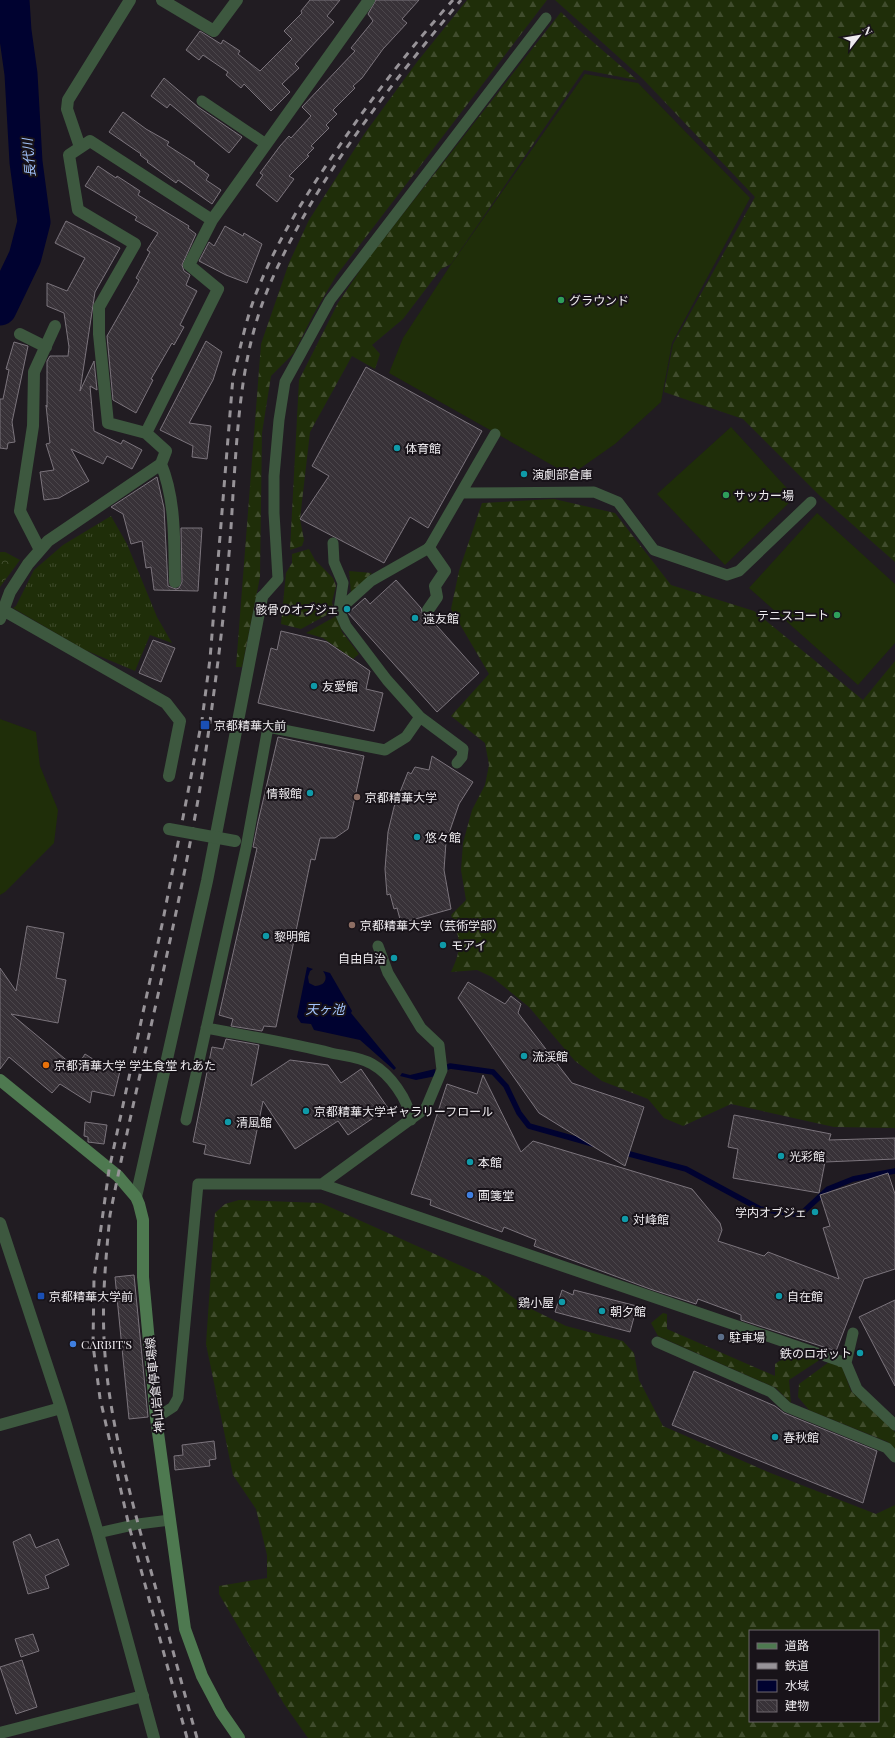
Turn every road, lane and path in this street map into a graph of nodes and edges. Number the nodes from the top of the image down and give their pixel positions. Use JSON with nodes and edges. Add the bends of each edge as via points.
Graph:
{"nodes":[{"id":1,"x":130,"y":0,"type":"edge"},
{"id":2,"x":162,"y":0,"type":"edge"},
{"id":3,"x":237,"y":0,"type":"edge"},
{"id":4,"x":369,"y":0,"type":"edge"},
{"id":5,"x":546,"y":18,"type":"dead end"},
{"id":6,"x":202,"y":101,"type":"dead end"},
{"id":7,"x":266,"y":144,"type":"junction"},
{"id":8,"x":80,"y":147,"type":"junction"},
{"id":9,"x":212,"y":220,"type":"junction"},
{"id":10,"x":55,"y":326,"type":"dead end"},
{"id":11,"x":20,"y":334,"type":"dead end"},
{"id":12,"x":46,"y":347,"type":"junction"},
{"id":13,"x":146,"y":433,"type":"junction"},
{"id":14,"x":495,"y":434,"type":"dead end"},
{"id":15,"x":161,"y":464,"type":"junction"},
{"id":16,"x":462,"y":493,"type":"junction"},
{"id":17,"x":811,"y":502,"type":"dead end"},
{"id":18,"x":334,"y":543,"type":"dead end"},
{"id":19,"x":429,"y":548,"type":"junction"},
{"id":20,"x":40,"y":550,"type":"junction"},
{"id":21,"x":175,"y":582,"type":"dead end"},
{"id":22,"x":262,"y":597,"type":"joint"},
{"id":23,"x":339,"y":610,"type":"junction"},
{"id":24,"x":428,"y":610,"type":"dead end"},
{"id":25,"x":2,"y":615,"type":"edge"},
{"id":26,"x":420,"y":717,"type":"junction"},
{"id":27,"x":457,"y":763,"type":"dead end"},
{"id":28,"x":169,"y":776,"type":"dead end"},
{"id":29,"x":169,"y":829,"type":"dead end"},
{"id":30,"x":241,"y":844,"type":"junction"},
{"id":31,"x":378,"y":946,"type":"dead end"},
{"id":32,"x":206,"y":1028,"type":"junction"},
{"id":33,"x":0,"y":1080,"type":"edge"},
{"id":34,"x":186,"y":1120,"type":"dead end"},
{"id":35,"x":410,"y":1120,"type":"junction"},
{"id":36,"x":322,"y":1184,"type":"junction"},
{"id":37,"x":136,"y":1197,"type":"junction"},
{"id":38,"x":0,"y":1223,"type":"edge"},
{"id":39,"x":853,"y":1333,"type":"dead end"},
{"id":40,"x":657,"y":1342,"type":"dead end"},
{"id":41,"x":846,"y":1363,"type":"junction"},
{"id":42,"x":61,"y":1408,"type":"junction"},
{"id":43,"x":156,"y":1418,"type":"junction"},
{"id":44,"x":0,"y":1425,"type":"edge"},
{"id":45,"x":895,"y":1425,"type":"edge"},
{"id":46,"x":895,"y":1457,"type":"edge"},
{"id":47,"x":170,"y":1520,"type":"junction"},
{"id":48,"x":98,"y":1533,"type":"junction"},
{"id":49,"x":143,"y":1696,"type":"junction"},
{"id":50,"x":0,"y":1733,"type":"edge"},
{"id":51,"x":154,"y":1738,"type":"edge"},
{"id":52,"x":239,"y":1738,"type":"edge"}],
"edges":[{"from":1,"to":8,"type":"street","via":[[68,100],[67,109]]},
{"from":2,"to":3,"type":"street","via":[[214,30]]},
{"from":4,"to":7,"type":"street"},
{"from":5,"to":22,"type":"lane","via":[[330,300],[285,382],[277,438],[274,488],[278,579]]},
{"from":6,"to":7,"type":"lane"},
{"from":7,"to":9,"type":"street"},
{"from":8,"to":9,"type":"street","via":[[90,141]]},
{"from":8,"to":13,"type":"street","via":[[69,155],[78,210],[135,244],[99,307],[108,423]]},
{"from":9,"to":13,"type":"street","via":[[189,265],[218,289]]},
{"from":10,"to":12,"type":"street"},
{"from":11,"to":12,"type":"street"},
{"from":12,"to":20,"type":"street","via":[[34,372],[33,426],[20,511]]},
{"from":13,"to":15,"type":"street","via":[[166,451]]},
{"from":14,"to":16,"type":"lane"},
{"from":15,"to":20,"type":"street","via":[[48,541]]},
{"from":15,"to":21,"type":"street","via":[[166,477],[174,527]]},
{"from":16,"to":17,"type":"lane","via":[[594,492],[618,502],[654,550],[727,575],[739,571]]},
{"from":16,"to":19,"type":"lane"},
{"from":18,"to":23,"type":"lane","via":[[334,562],[343,583]]},
{"from":19,"to":23,"type":"lane","via":[[371,581]]},
{"from":19,"to":24,"type":"street","via":[[445,571],[435,586],[437,597]]},
{"from":20,"to":25,"type":"street","via":[[10,592]]},
{"from":22,"to":37,"type":"street","via":[[207,881]]},
{"from":23,"to":26,"type":"lane","via":[[346,626],[374,666]]},
{"from":25,"to":28,"type":"street","via":[[166,703],[180,721]]},
{"from":26,"to":27,"type":"lane","via":[[463,749],[462,757]]},
{"from":26,"to":30,"type":"lane","via":[[406,737],[385,750],[268,727]]},
{"from":29,"to":30,"type":"street","bridge":true},
{"from":30,"to":32,"type":"lane"},
{"from":31,"to":35,"type":"lane","via":[[388,973],[420,1028],[439,1045],[442,1070],[426,1108]]},
{"from":32,"to":34,"type":"lane"},
{"from":32,"to":35,"type":"lane","via":[[365,1061],[388,1077],[406,1103]]},
{"from":33,"to":37,"type":"main road","name":"神山岩倉停車場線","via":[[118,1176]]},
{"from":35,"to":36,"type":"lane"},
{"from":36,"to":41,"type":"lane"},
{"from":36,"to":43,"type":"lane","via":[[198,1184],[178,1398],[173,1407]]},
{"from":37,"to":43,"type":"main road","name":"神山岩倉停車場線","via":[[143,1220],[143,1277]]},
{"from":38,"to":42,"type":"street"},
{"from":39,"to":41,"type":"lane"},
{"from":40,"to":46,"type":"lane","via":[[771,1392],[787,1407],[887,1448]]},
{"from":41,"to":45,"type":"lane","via":[[857,1389]]},
{"from":42,"to":44,"type":"street"},
{"from":42,"to":48,"type":"street"},
{"from":43,"to":47,"type":"main road","name":"神山岩倉停車場線"},
{"from":47,"to":48,"type":"lane"},
{"from":47,"to":52,"type":"main road","name":"神山岩倉停車場線","via":[[185,1629],[202,1676],[221,1712]]},
{"from":48,"to":49,"type":"street"},
{"from":49,"to":50,"type":"street"},
{"from":49,"to":51,"type":"street"}]}
